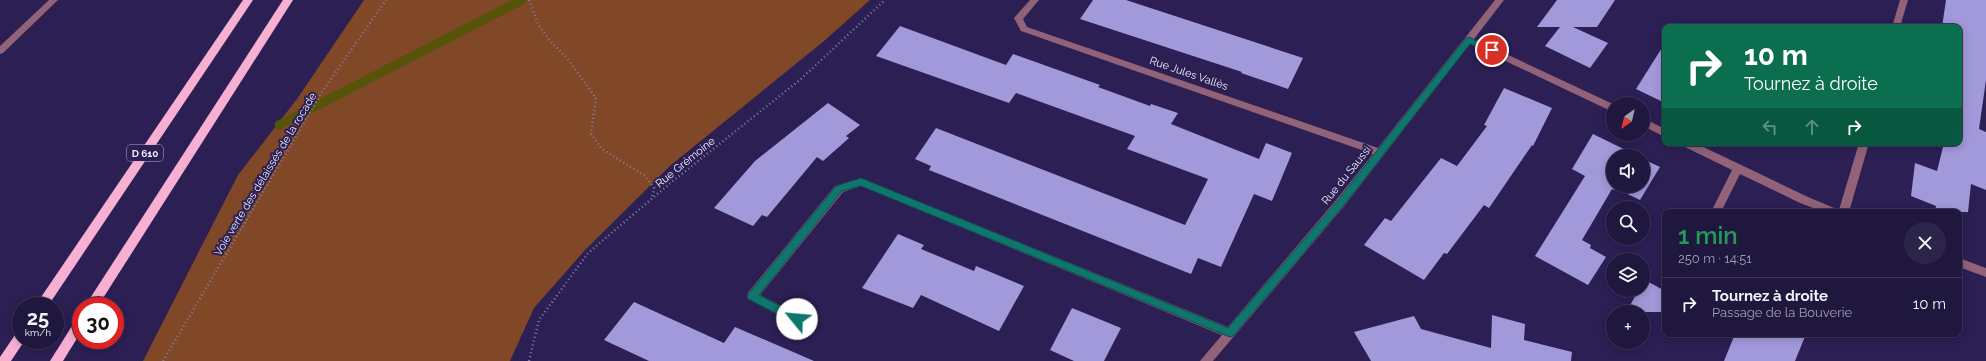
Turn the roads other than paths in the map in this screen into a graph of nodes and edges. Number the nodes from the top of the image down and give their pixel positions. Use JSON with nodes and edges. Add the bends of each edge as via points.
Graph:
{"nodes":[{"id":1,"x":54,"y":0,"type":"edge"},
{"id":2,"x":248,"y":0,"type":"edge"},
{"id":3,"x":288,"y":0,"type":"edge"},
{"id":4,"x":1035,"y":0,"type":"edge"},
{"id":5,"x":1500,"y":0,"type":"edge"},
{"id":6,"x":1904,"y":0,"type":"edge"},
{"id":7,"x":1897,"y":24,"type":"edge"},
{"id":8,"x":1469,"y":40,"type":"junction"},
{"id":9,"x":0,"y":51,"type":"edge"},
{"id":10,"x":1606,"y":105,"type":"edge"},
{"id":11,"x":1650,"y":126,"type":"edge"},
{"id":12,"x":1662,"y":132,"type":"edge"},
{"id":13,"x":1692,"y":146,"type":"edge"},
{"id":14,"x":1863,"y":146,"type":"edge"},
{"id":15,"x":1380,"y":152,"type":"junction"},
{"id":16,"x":1738,"y":168,"type":"junction"},
{"id":17,"x":1718,"y":209,"type":"edge"},
{"id":18,"x":1826,"y":209,"type":"edge"},
{"id":19,"x":1845,"y":209,"type":"edge"},
{"id":20,"x":1962,"y":263,"type":"edge"},
{"id":21,"x":1986,"y":274,"type":"edge"},
{"id":22,"x":47,"y":297,"type":"edge"},
{"id":23,"x":97,"y":297,"type":"edge"},
{"id":24,"x":797,"y":319,"type":"dead end"},
{"id":25,"x":1230,"y":333,"type":"junction"},
{"id":26,"x":72,"y":336,"type":"edge"},
{"id":27,"x":12,"y":349,"type":"edge"},
{"id":28,"x":4,"y":361,"type":"edge"},
{"id":29,"x":56,"y":361,"type":"edge"},
{"id":30,"x":1206,"y":361,"type":"edge"}],
"edges":[{"from":1,"to":9,"type":"street"},
{"from":2,"to":22,"type":"highway","number":"D 610"},
{"from":3,"to":23,"type":"highway"},
{"from":4,"to":15,"type":"street","name":"Rue Jules Vallès","via":[[1018,18],[1024,29]]},
{"from":5,"to":8,"type":"street","name":"Rue du Saussi"},
{"from":6,"to":7,"type":"street"},
{"from":8,"to":10,"type":"street"},
{"from":8,"to":15,"type":"street","name":"Rue du Saussi"},
{"from":11,"to":12,"type":"street"},
{"from":13,"to":16,"type":"street"},
{"from":14,"to":19,"type":"street"},
{"from":15,"to":25,"type":"street","name":"Rue du Saussi"},
{"from":16,"to":17,"type":"street"},
{"from":16,"to":18,"type":"street"},
{"from":20,"to":21,"type":"street"},
{"from":24,"to":25,"type":"street","via":[[752,296],[839,189],[861,182]]},
{"from":25,"to":30,"type":"street","name":"Rue du Saussi"},
{"from":26,"to":29,"type":"highway"},
{"from":27,"to":28,"type":"highway"}]}
